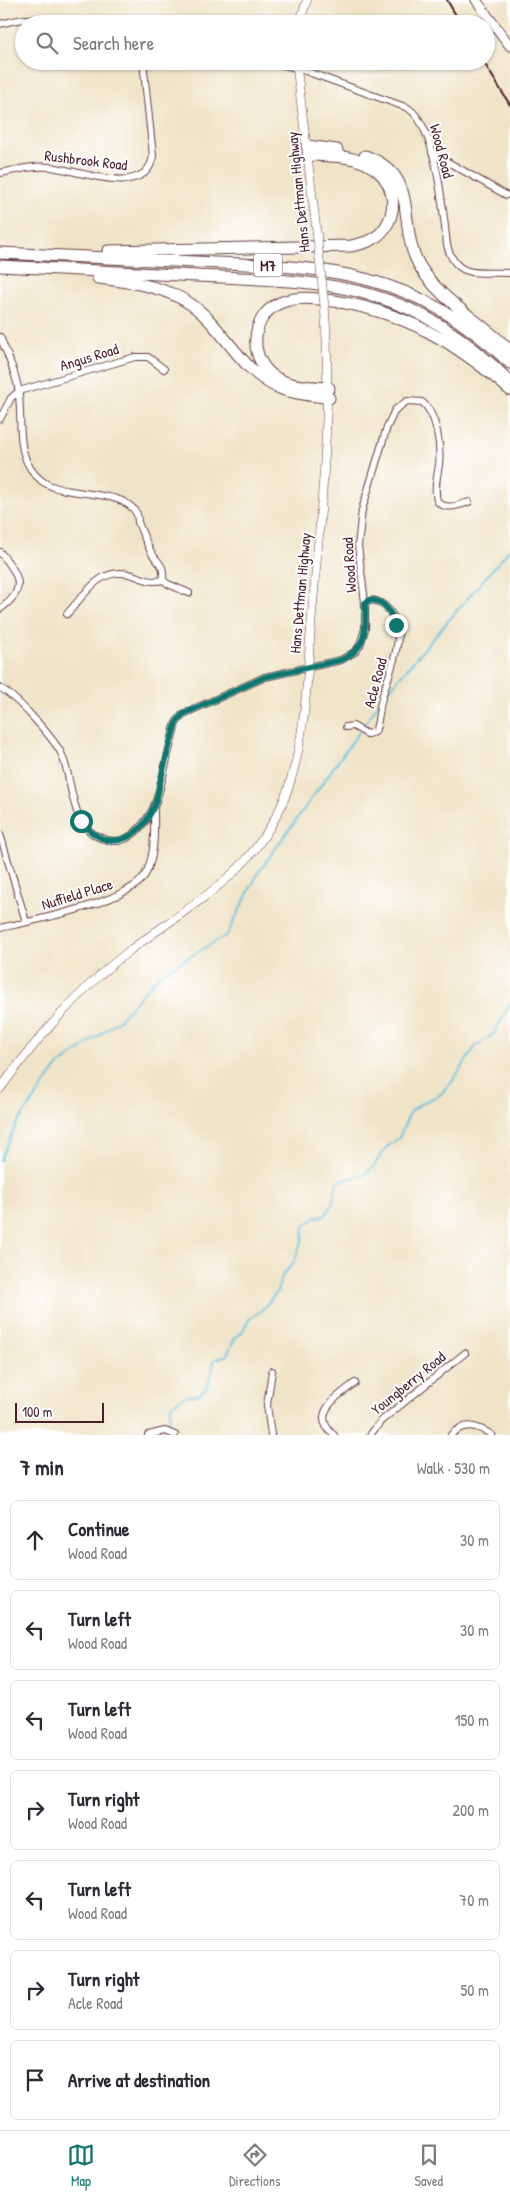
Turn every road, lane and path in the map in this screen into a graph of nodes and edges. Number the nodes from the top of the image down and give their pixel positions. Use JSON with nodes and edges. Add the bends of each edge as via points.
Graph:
{"nodes":[{"id":1,"x":308,"y":0,"type":"edge"},
{"id":2,"x":476,"y":0,"type":"edge"},
{"id":3,"x":302,"y":15,"type":"edge"},
{"id":4,"x":487,"y":15,"type":"edge"},
{"id":5,"x":15,"y":20,"type":"edge"},
{"id":6,"x":0,"y":24,"type":"edge"},
{"id":7,"x":495,"y":26,"type":"edge"},
{"id":8,"x":510,"y":46,"type":"edge"},
{"id":9,"x":144,"y":70,"type":"edge"},
{"id":10,"x":298,"y":70,"type":"edge"},
{"id":11,"x":310,"y":70,"type":"edge"},
{"id":12,"x":307,"y":150,"type":"junction"},
{"id":13,"x":432,"y":153,"type":"junction"},
{"id":14,"x":0,"y":173,"type":"edge"},
{"id":15,"x":506,"y":195,"type":"dead end"},
{"id":16,"x":0,"y":253,"type":"edge"},
{"id":17,"x":21,"y":254,"type":"junction"},
{"id":18,"x":0,"y":266,"type":"edge"},
{"id":19,"x":0,"y":272,"type":"edge"},
{"id":20,"x":510,"y":273,"type":"edge"},
{"id":21,"x":0,"y":337,"type":"edge"},
{"id":22,"x":510,"y":351,"type":"edge"},
{"id":23,"x":510,"y":363,"type":"edge"},
{"id":24,"x":164,"y":369,"type":"dead end"},
{"id":25,"x":510,"y":382,"type":"edge"},
{"id":26,"x":510,"y":390,"type":"edge"},
{"id":27,"x":19,"y":391,"type":"junction"},
{"id":28,"x":329,"y":393,"type":"junction"},
{"id":29,"x":0,"y":420,"type":"edge"},
{"id":30,"x":469,"y":502,"type":"dead end"},
{"id":31,"x":0,"y":552,"type":"edge"},
{"id":32,"x":163,"y":580,"type":"junction"},
{"id":33,"x":189,"y":593,"type":"dead end"},
{"id":34,"x":365,"y":603,"type":"junction"},
{"id":35,"x":0,"y":609,"type":"edge"},
{"id":36,"x":67,"y":614,"type":"dead end"},
{"id":37,"x":308,"y":667,"type":"junction"},
{"id":38,"x":0,"y":688,"type":"edge"},
{"id":39,"x":346,"y":727,"type":"dead end"},
{"id":40,"x":154,"y":806,"type":"junction"},
{"id":41,"x":0,"y":834,"type":"edge"},
{"id":42,"x":26,"y":922,"type":"junction"},
{"id":43,"x":0,"y":928,"type":"edge"},
{"id":44,"x":0,"y":1089,"type":"edge"},
{"id":45,"x":465,"y":1353,"type":"dead end"},
{"id":46,"x":272,"y":1371,"type":"dead end"},
{"id":47,"x":355,"y":1383,"type":"dead end"},
{"id":48,"x":148,"y":1435,"type":"edge"},
{"id":49,"x":175,"y":1435,"type":"edge"},
{"id":50,"x":271,"y":1435,"type":"edge"},
{"id":51,"x":334,"y":1435,"type":"edge"},
{"id":52,"x":370,"y":1435,"type":"edge"},
{"id":53,"x":451,"y":1435,"type":"edge"},
{"id":54,"x":492,"y":1435,"type":"edge"}],
"edges":[{"from":1,"to":3,"type":"street"},
{"from":2,"to":4,"type":"main road"},
{"from":5,"to":6,"type":"street"},
{"from":7,"to":8,"type":"main road"},
{"from":9,"to":14,"type":"street","name":"Rushbrook Road","via":[[153,156],[152,164],[143,174],[133,178],[107,178],[42,166]]},
{"from":10,"to":12,"type":"street","name":"Hans Dettman Highway"},
{"from":11,"to":13,"type":"street","name":"Wood Road","via":[[408,108],[424,125]]},
{"from":12,"to":17,"type":"highway","via":[[359,161],[384,176],[390,186],[393,204],[387,225],[380,234],[362,244],[342,246]]},
{"from":12,"to":22,"type":"highway","via":[[361,154],[390,170],[403,190],[411,240],[419,264],[437,287]]},
{"from":12,"to":28,"type":"street","name":"Hans Dettman Highway","bridge":true,"via":[[325,311]]},
{"from":13,"to":15,"type":"street"},
{"from":13,"to":20,"type":"street","name":"Wood Road","via":[[447,245],[456,265],[468,272]]},
{"from":16,"to":17,"type":"highway","number":"M7"},
{"from":17,"to":23,"type":"highway","number":"M7","via":[[272,265],[355,275],[428,302],[471,330]]},
{"from":18,"to":25,"type":"highway","number":"M7","via":[[293,280],[362,291],[405,306],[441,325],[478,351]]},
{"from":19,"to":28,"type":"highway","via":[[95,277],[142,284],[167,292],[203,314],[264,380],[285,389]]},
{"from":21,"to":27,"type":"street"},
{"from":24,"to":27,"type":"street","name":"Angus Road","via":[[148,357],[134,356]]},
{"from":26,"to":28,"type":"highway","via":[[457,347],[387,314],[358,305],[314,298],[293,299],[274,306],[263,317],[256,334],[256,350],[261,362],[280,380]]},
{"from":27,"to":29,"type":"street","via":[[11,398]]},
{"from":27,"to":32,"type":"street","via":[[19,434],[26,461],[32,470],[51,487],[100,495],[122,502],[137,514],[138,522],[162,565]]},
{"from":28,"to":37,"type":"street","name":"Hans Dettman Highway"},
{"from":30,"to":34,"type":"street","name":"Wood Road","via":[[445,506],[437,501],[439,458],[433,414],[422,402],[408,401],[395,410],[362,510],[358,535]]},
{"from":31,"to":35,"type":"street","via":[[18,579],[14,597]]},
{"from":32,"to":33,"type":"street"},
{"from":32,"to":36,"type":"street","via":[[155,582],[119,572],[110,573],[100,579]]},
{"from":34,"to":37,"type":"street","name":"Wood Road","via":[[365,629],[356,651],[341,660]]},
{"from":34,"to":39,"type":"street","name":"Acle Road","via":[[374,600],[386,607],[398,631],[394,661],[375,732],[367,734],[353,726]]},
{"from":37,"to":40,"type":"street","name":"Wood Road","via":[[276,673],[179,718]]},
{"from":37,"to":44,"type":"street","name":"Hans Dettman Highway","via":[[294,771],[282,803],[261,840],[227,878],[128,952],[82,992],[45,1030]]},
{"from":38,"to":40,"type":"street","name":"Wood Road","via":[[13,697],[60,752],[81,821],[94,835],[111,841],[130,837]]},
{"from":40,"to":42,"type":"street","name":"Nuffield Place","via":[[151,858],[141,881],[107,900]]},
{"from":41,"to":42,"type":"street"},
{"from":42,"to":43,"type":"street","name":"Nuffield Place"},
{"from":45,"to":52,"type":"street","name":"Youngberry Road","via":[[381,1421]]},
{"from":46,"to":50,"type":"street","via":[[267,1405]]},
{"from":47,"to":51,"type":"street","via":[[326,1408],[326,1426]]},
{"from":48,"to":49,"type":"street","via":[[165,1431]]},
{"from":53,"to":54,"type":"street","via":[[473,1426]]}]}
